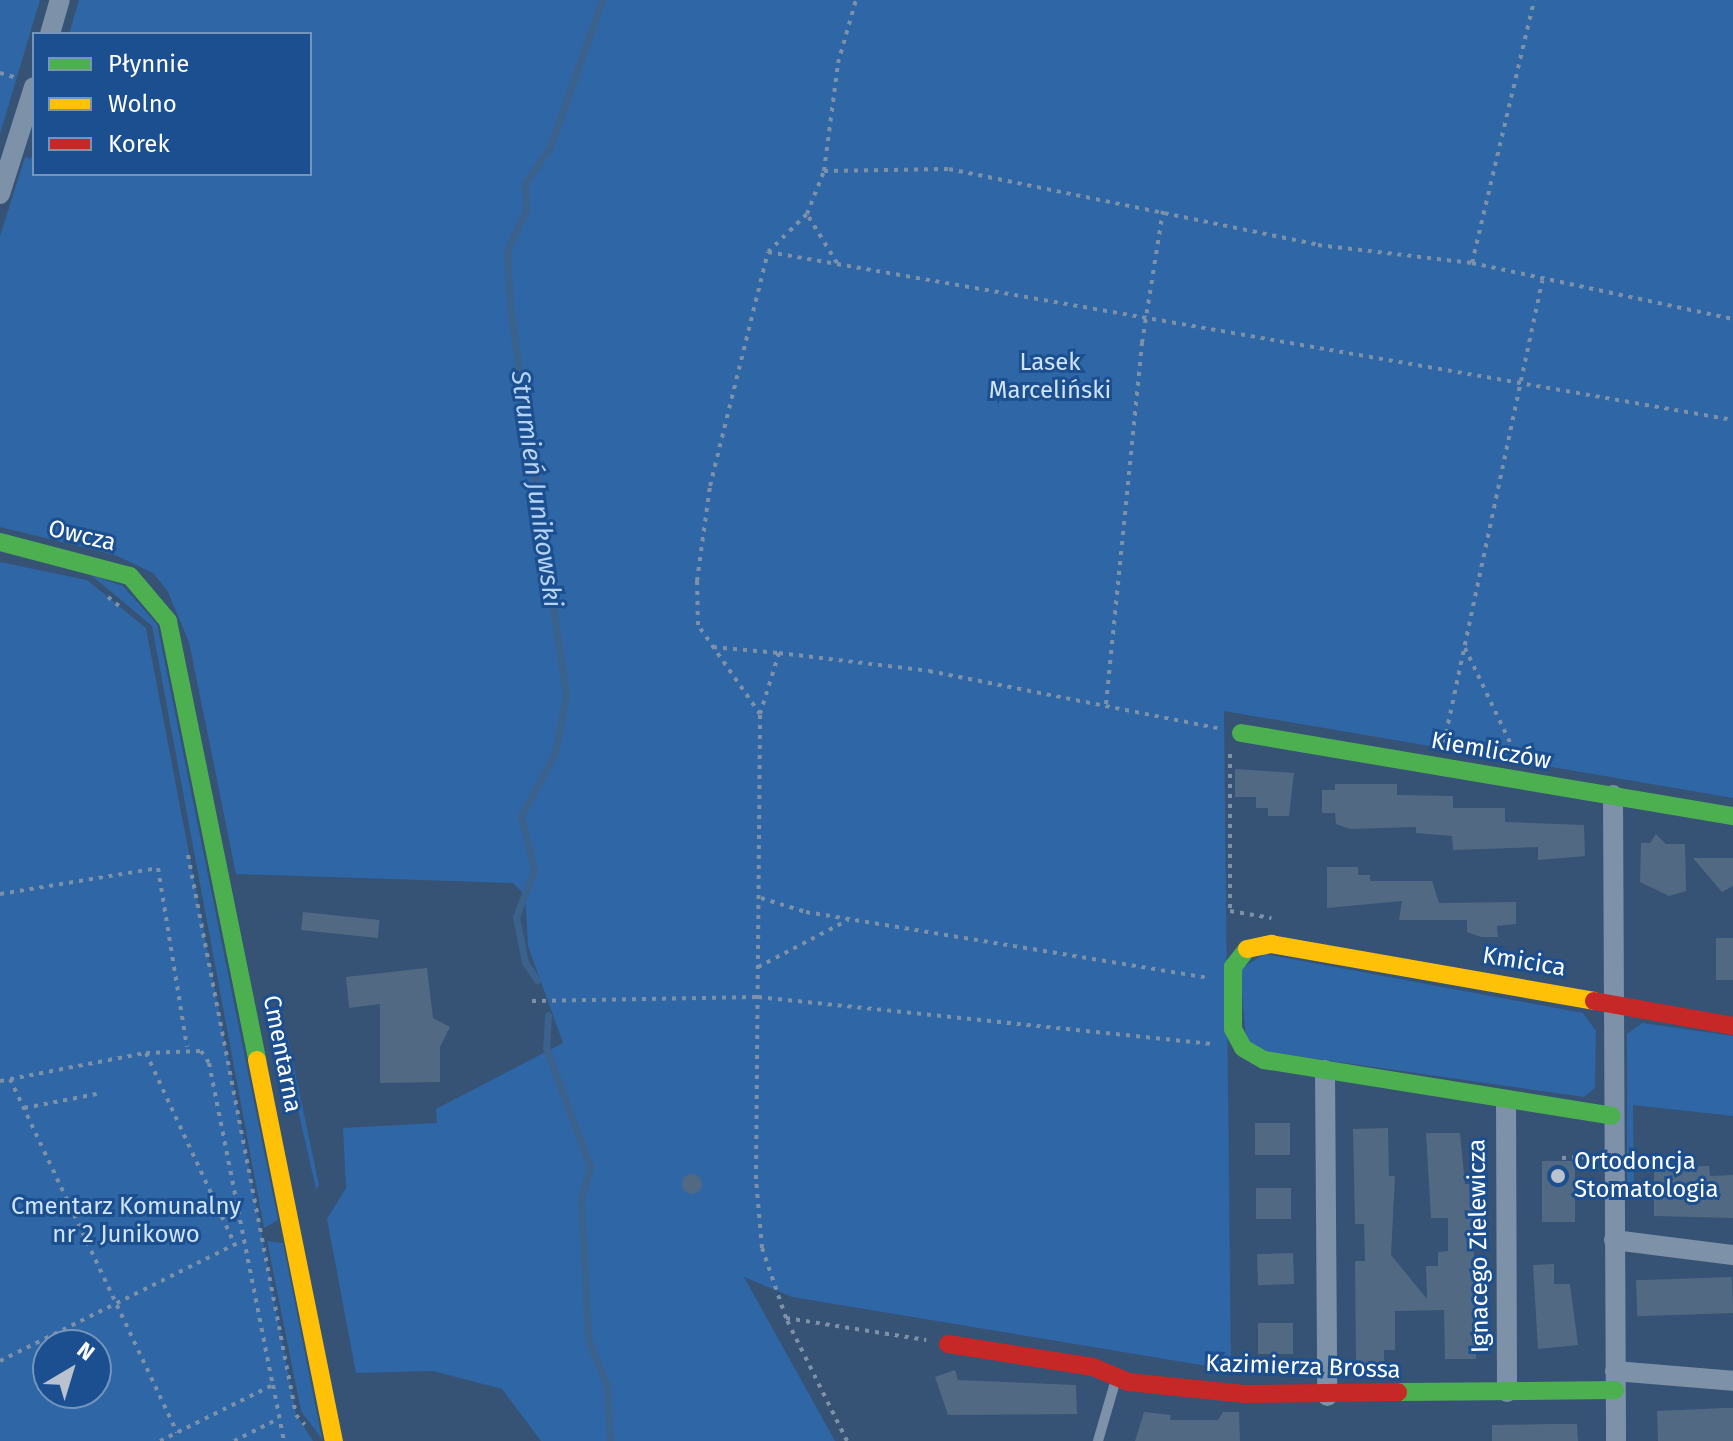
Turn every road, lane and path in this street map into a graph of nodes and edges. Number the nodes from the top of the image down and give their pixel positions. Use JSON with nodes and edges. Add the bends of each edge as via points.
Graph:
{"nodes":[{"id":1,"x":60,"y":0,"type":"edge"},
{"id":2,"x":856,"y":0,"type":"edge"},
{"id":3,"x":1534,"y":0,"type":"edge"},
{"id":4,"x":51,"y":32,"type":"edge"},
{"id":5,"x":32,"y":93,"type":"edge"},
{"id":6,"x":824,"y":171,"type":"junction"},
{"id":7,"x":0,"y":194,"type":"edge"},
{"id":8,"x":1163,"y":211,"type":"junction"},
{"id":9,"x":807,"y":214,"type":"junction"},
{"id":10,"x":768,"y":252,"type":"junction"},
{"id":11,"x":837,"y":263,"type":"junction"},
{"id":12,"x":1472,"y":263,"type":"junction"},
{"id":13,"x":1542,"y":280,"type":"junction"},
{"id":14,"x":1146,"y":317,"type":"junction"},
{"id":15,"x":1733,"y":319,"type":"edge"},
{"id":16,"x":1521,"y":385,"type":"junction"},
{"id":17,"x":1733,"y":420,"type":"edge"},
{"id":18,"x":0,"y":542,"type":"edge"},
{"id":19,"x":127,"y":606,"type":"dead end"},
{"id":20,"x":134,"y":618,"type":"dead end"},
{"id":21,"x":1464,"y":645,"type":"junction"},
{"id":22,"x":712,"y":647,"type":"junction"},
{"id":23,"x":779,"y":653,"type":"junction"},
{"id":24,"x":182,"y":677,"type":"joint"},
{"id":25,"x":1106,"y":704,"type":"junction"},
{"id":26,"x":760,"y":714,"type":"junction"},
{"id":27,"x":1232,"y":731,"type":"joint"},
{"id":28,"x":1230,"y":749,"type":"dead end"},
{"id":29,"x":1442,"y":752,"type":"dead end"},
{"id":30,"x":1522,"y":766,"type":"dead end"},
{"id":31,"x":1613,"y":795,"type":"junction"},
{"id":32,"x":1733,"y":816,"type":"edge"},
{"id":33,"x":0,"y":894,"type":"edge"},
{"id":34,"x":761,"y":898,"type":"junction"},
{"id":35,"x":849,"y":919,"type":"junction"},
{"id":36,"x":1275,"y":921,"type":"dead end"},
{"id":37,"x":758,"y":967,"type":"junction"},
{"id":38,"x":1212,"y":979,"type":"dead end"},
{"id":39,"x":758,"y":997,"type":"junction"},
{"id":40,"x":532,"y":1001,"type":"dead end"},
{"id":41,"x":1611,"y":1001,"type":"junction"},
{"id":42,"x":1733,"y":1026,"type":"edge"},
{"id":43,"x":1225,"y":1045,"type":"dead end"},
{"id":44,"x":187,"y":1048,"type":"junction"},
{"id":45,"x":146,"y":1053,"type":"junction"},
{"id":46,"x":1325,"y":1070,"type":"junction"},
{"id":47,"x":10,"y":1079,"type":"junction"},
{"id":48,"x":0,"y":1081,"type":"edge"},
{"id":49,"x":97,"y":1094,"type":"dead end"},
{"id":50,"x":1506,"y":1100,"type":"junction"},
{"id":51,"x":23,"y":1109,"type":"junction"},
{"id":52,"x":1612,"y":1116,"type":"junction"},
{"id":53,"x":1598,"y":1156,"type":"dead end"},
{"id":54,"x":1562,"y":1158,"type":"dead end"},
{"id":55,"x":271,"y":1224,"type":"dead end"},
{"id":56,"x":1614,"y":1240,"type":"junction"},
{"id":57,"x":242,"y":1241,"type":"junction"},
{"id":58,"x":275,"y":1242,"type":"dead end"},
{"id":59,"x":235,"y":1245,"type":"junction"},
{"id":60,"x":1733,"y":1255,"type":"edge"},
{"id":61,"x":115,"y":1302,"type":"junction"},
{"id":62,"x":786,"y":1318,"type":"junction"},
{"id":63,"x":948,"y":1344,"type":"joint"},
{"id":64,"x":0,"y":1361,"type":"edge"},
{"id":65,"x":1116,"y":1379,"type":"junction"},
{"id":66,"x":1615,"y":1381,"type":"junction"},
{"id":67,"x":1733,"y":1381,"type":"edge"},
{"id":68,"x":273,"y":1385,"type":"junction"},
{"id":69,"x":1507,"y":1392,"type":"junction"},
{"id":70,"x":1327,"y":1396,"type":"junction"},
{"id":71,"x":279,"y":1418,"type":"junction"},
{"id":72,"x":177,"y":1432,"type":"junction"},
{"id":73,"x":160,"y":1441,"type":"edge"},
{"id":74,"x":234,"y":1441,"type":"edge"},
{"id":75,"x":284,"y":1441,"type":"edge"},
{"id":76,"x":334,"y":1441,"type":"edge"},
{"id":77,"x":847,"y":1441,"type":"edge"},
{"id":78,"x":1098,"y":1441,"type":"edge"},
{"id":79,"x":1616,"y":1441,"type":"edge"}],
"edges":[{"from":1,"to":4,"type":"street"},
{"from":2,"to":6,"type":"path","via":[[838,63]]},
{"from":3,"to":12,"type":"path"},
{"from":5,"to":7,"type":"street"},
{"from":6,"to":8,"type":"path","via":[[949,169]]},
{"from":6,"to":9,"type":"path"},
{"from":8,"to":12,"type":"path","via":[[1318,245]]},
{"from":8,"to":14,"type":"path"},
{"from":9,"to":10,"type":"path"},
{"from":9,"to":11,"type":"path"},
{"from":10,"to":11,"type":"path"},
{"from":10,"to":22,"type":"path","via":[[710,486],[697,581],[698,625]]},
{"from":11,"to":14,"type":"path"},
{"from":12,"to":13,"type":"path"},
{"from":13,"to":15,"type":"path"},
{"from":13,"to":16,"type":"path"},
{"from":14,"to":16,"type":"path"},
{"from":14,"to":25,"type":"path"},
{"from":16,"to":17,"type":"path"},
{"from":16,"to":21,"type":"path"},
{"from":18,"to":24,"type":"street","name":"Owcza","via":[[130,576],[168,621]]},
{"from":19,"to":20,"type":"path","via":[[101,587]]},
{"from":21,"to":29,"type":"path"},
{"from":21,"to":30,"type":"path"},
{"from":22,"to":23,"type":"path"},
{"from":22,"to":26,"type":"path"},
{"from":23,"to":25,"type":"path","via":[[929,671]]},
{"from":23,"to":26,"type":"path"},
{"from":24,"to":76,"type":"street","name":"Cmentarna"},
{"from":25,"to":27,"type":"path"},
{"from":26,"to":34,"type":"path"},
{"from":27,"to":31,"type":"street","name":"Kiemliczów"},
{"from":28,"to":36,"type":"path","via":[[1230,911]]},
{"from":31,"to":32,"type":"street","name":"Kiemliczów"},
{"from":31,"to":41,"type":"street"},
{"from":33,"to":44,"type":"path","via":[[158,868]]},
{"from":34,"to":35,"type":"path"},
{"from":34,"to":37,"type":"path"},
{"from":35,"to":37,"type":"path"},
{"from":35,"to":38,"type":"path"},
{"from":37,"to":39,"type":"path"},
{"from":39,"to":40,"type":"path"},
{"from":39,"to":43,"type":"path"},
{"from":39,"to":62,"type":"path","via":[[756,1179],[762,1248]]},
{"from":41,"to":42,"type":"street","name":"Kmicica"},
{"from":41,"to":46,"type":"street","name":"Kmicica","via":[[1249,946],[1233,967],[1236,1038],[1252,1055]]},
{"from":41,"to":52,"type":"street"},
{"from":44,"to":45,"type":"path"},
{"from":44,"to":57,"type":"path","via":[[201,1051],[209,1063]]},
{"from":45,"to":47,"type":"path"},
{"from":45,"to":59,"type":"path"},
{"from":46,"to":50,"type":"street"},
{"from":46,"to":70,"type":"street"},
{"from":47,"to":48,"type":"path"},
{"from":47,"to":51,"type":"path"},
{"from":49,"to":51,"type":"path"},
{"from":50,"to":52,"type":"street"},
{"from":50,"to":69,"type":"street","name":"Ignacego Zielewicza"},
{"from":51,"to":61,"type":"path"},
{"from":52,"to":56,"type":"street"},
{"from":53,"to":54,"type":"path"},
{"from":55,"to":58,"type":"path","via":[[264,1228],[188,843],[296,1415],[314,1432],[301,1411],[267,1241]]},
{"from":56,"to":60,"type":"street"},
{"from":56,"to":66,"type":"street"},
{"from":57,"to":59,"type":"path"},
{"from":57,"to":68,"type":"path"},
{"from":59,"to":61,"type":"path"},
{"from":61,"to":64,"type":"path"},
{"from":61,"to":72,"type":"path"},
{"from":62,"to":63,"type":"path"},
{"from":62,"to":77,"type":"path"},
{"from":63,"to":65,"type":"street","name":"Kazimierza Brossa","via":[[1093,1367]]},
{"from":65,"to":70,"type":"street","name":"Kazimierza Brossa"},
{"from":65,"to":78,"type":"lane"},
{"from":66,"to":67,"type":"street"},
{"from":66,"to":69,"type":"street","name":"Kazimierza Brossa"},
{"from":66,"to":79,"type":"street"},
{"from":68,"to":71,"type":"path"},
{"from":68,"to":72,"type":"path"},
{"from":69,"to":70,"type":"street","name":"Kazimierza Brossa"},
{"from":71,"to":74,"type":"path"},
{"from":71,"to":75,"type":"path"},
{"from":72,"to":73,"type":"path"}]}
